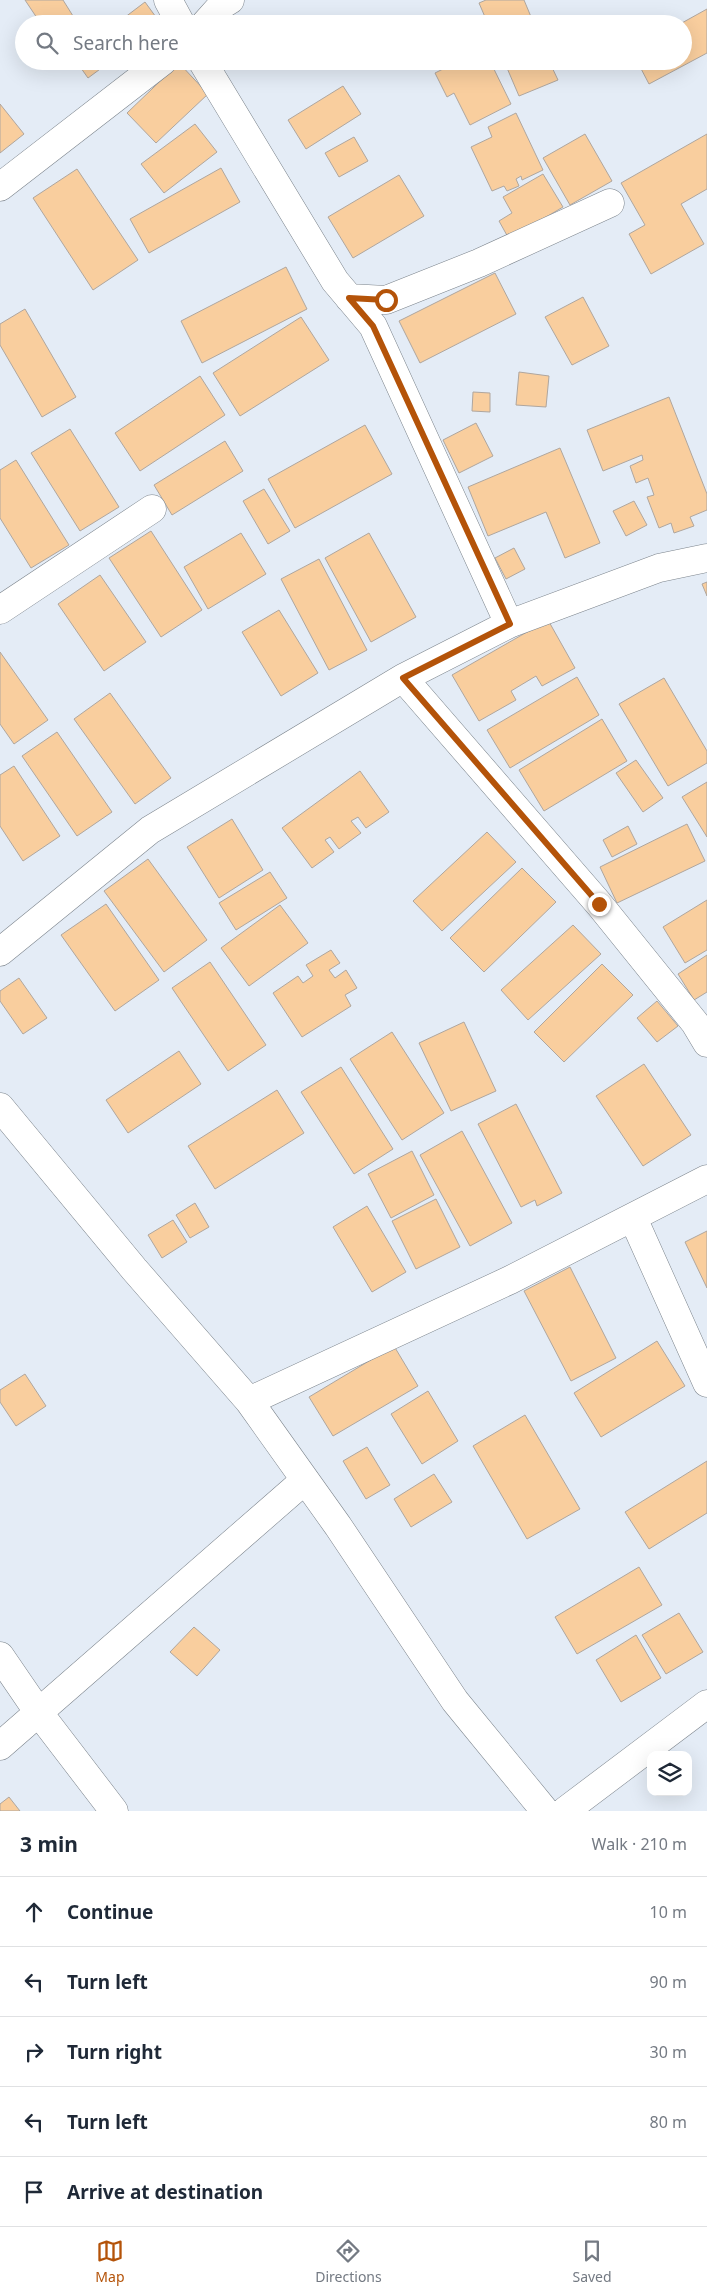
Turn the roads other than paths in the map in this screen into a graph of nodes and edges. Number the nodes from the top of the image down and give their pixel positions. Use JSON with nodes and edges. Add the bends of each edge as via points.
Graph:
{"nodes":[{"id":1,"x":168,"y":0,"type":"edge"},
{"id":2,"x":230,"y":0,"type":"edge"},
{"id":3,"x":176,"y":15,"type":"edge"},
{"id":4,"x":213,"y":15,"type":"edge"},
{"id":5,"x":151,"y":70,"type":"edge"},
{"id":6,"x":207,"y":70,"type":"edge"},
{"id":7,"x":0,"y":187,"type":"edge"},
{"id":8,"x":610,"y":203,"type":"dead end"},
{"id":9,"x":349,"y":298,"type":"junction"},
{"id":10,"x":152,"y":509,"type":"dead end"},
{"id":11,"x":707,"y":558,"type":"edge"},
{"id":12,"x":0,"y":610,"type":"edge"},
{"id":13,"x":510,"y":624,"type":"junction"},
{"id":14,"x":403,"y":678,"type":"junction"},
{"id":15,"x":0,"y":952,"type":"edge"},
{"id":16,"x":707,"y":1043,"type":"edge"},
{"id":17,"x":0,"y":1107,"type":"edge"},
{"id":18,"x":707,"y":1179,"type":"edge"},
{"id":19,"x":633,"y":1218,"type":"junction"},
{"id":20,"x":707,"y":1382,"type":"edge"},
{"id":21,"x":249,"y":1401,"type":"junction"},
{"id":22,"x":305,"y":1480,"type":"junction"},
{"id":23,"x":0,"y":1656,"type":"edge"},
{"id":24,"x":707,"y":1704,"type":"edge"},
{"id":25,"x":39,"y":1713,"type":"junction"},
{"id":26,"x":0,"y":1746,"type":"edge"},
{"id":27,"x":114,"y":1811,"type":"edge"},
{"id":28,"x":545,"y":1811,"type":"edge"},
{"id":29,"x":565,"y":1811,"type":"edge"}],
"edges":[{"from":1,"to":3,"type":"street"},
{"from":2,"to":4,"type":"street"},
{"from":5,"to":7,"type":"street"},
{"from":6,"to":9,"type":"street","via":[[335,281]]},
{"from":8,"to":9,"type":"street","via":[[479,263],[386,300]]},
{"from":9,"to":13,"type":"street","via":[[373,326]]},
{"from":10,"to":12,"type":"street"},
{"from":11,"to":13,"type":"street","via":[[659,568]]},
{"from":13,"to":14,"type":"street"},
{"from":14,"to":15,"type":"street","via":[[150,830]]},
{"from":14,"to":16,"type":"street","via":[[599,904],[695,1023]]},
{"from":17,"to":21,"type":"street"},
{"from":18,"to":19,"type":"street"},
{"from":19,"to":20,"type":"street"},
{"from":19,"to":21,"type":"street","via":[[510,1280]]},
{"from":21,"to":22,"type":"street"},
{"from":22,"to":25,"type":"street"},
{"from":22,"to":28,"type":"street","via":[[455,1701]]},
{"from":23,"to":25,"type":"street"},
{"from":24,"to":29,"type":"street"},
{"from":25,"to":26,"type":"street"},
{"from":25,"to":27,"type":"street"}]}
